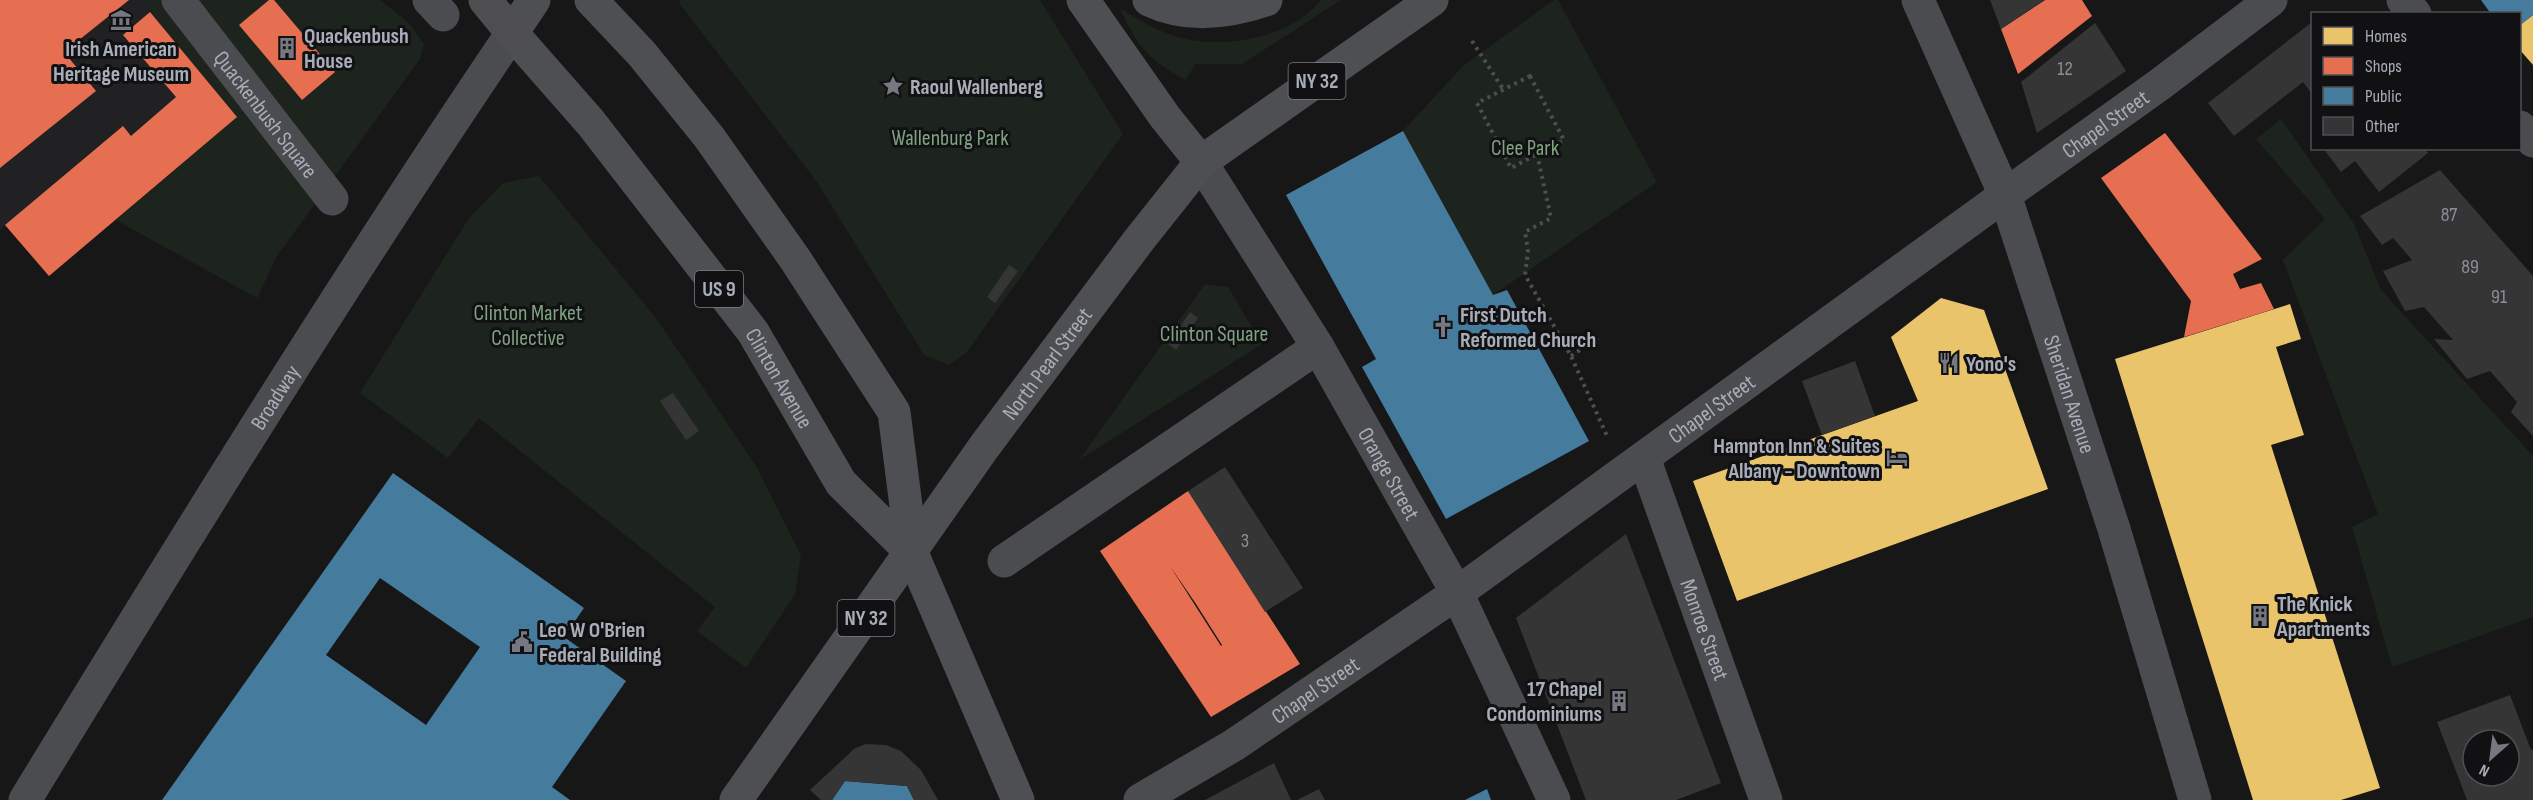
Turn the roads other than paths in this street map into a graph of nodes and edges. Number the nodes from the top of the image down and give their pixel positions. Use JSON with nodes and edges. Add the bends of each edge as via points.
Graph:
{"nodes":[{"id":1,"x":178,"y":0,"type":"edge"},
{"id":2,"x":486,"y":0,"type":"edge"},
{"id":3,"x":534,"y":0,"type":"edge"},
{"id":4,"x":591,"y":0,"type":"edge"},
{"id":5,"x":1083,"y":0,"type":"edge"},
{"id":6,"x":1149,"y":0,"type":"edge"},
{"id":7,"x":1266,"y":0,"type":"edge"},
{"id":8,"x":1432,"y":0,"type":"edge"},
{"id":9,"x":1918,"y":0,"type":"edge"},
{"id":10,"x":2271,"y":0,"type":"edge"},
{"id":11,"x":2403,"y":0,"type":"edge"},
{"id":12,"x":2413,"y":12,"type":"edge"},
{"id":13,"x":512,"y":33,"type":"junction"},
{"id":14,"x":2521,"y":128,"type":"edge"},
{"id":15,"x":2533,"y":141,"type":"edge"},
{"id":16,"x":1201,"y":162,"type":"junction"},
{"id":17,"x":2005,"y":195,"type":"junction"},
{"id":18,"x":332,"y":199,"type":"dead end"},
{"id":19,"x":1318,"y":347,"type":"junction"},
{"id":20,"x":1644,"y":458,"type":"junction"},
{"id":21,"x":912,"y":553,"type":"junction"},
{"id":22,"x":1004,"y":561,"type":"dead end"},
{"id":23,"x":1457,"y":593,"type":"junction"},
{"id":24,"x":25,"y":800,"type":"edge"},
{"id":25,"x":736,"y":800,"type":"edge"},
{"id":26,"x":1018,"y":800,"type":"edge"},
{"id":27,"x":1140,"y":800,"type":"edge"},
{"id":28,"x":1554,"y":800,"type":"edge"},
{"id":29,"x":1766,"y":800,"type":"edge"},
{"id":30,"x":2194,"y":800,"type":"edge"}],
"edges":[{"from":1,"to":18,"type":"street","name":"Quackenbush Square"},
{"from":2,"to":13,"type":"highway"},
{"from":3,"to":13,"type":"main road","name":"Broadway"},
{"from":4,"to":21,"type":"main road","name":"Clinton Avenue","via":[[642,54],[709,137],[795,259],[894,412]]},
{"from":5,"to":16,"type":"main road"},
{"from":6,"to":7,"type":"main road","via":[[1164,7],[1202,13],[1238,9]]},
{"from":8,"to":16,"type":"main road","name":"North Pearl Street","number":"NY 32"},
{"from":9,"to":17,"type":"street","name":"Sheridan Avenue"},
{"from":10,"to":17,"type":"street","name":"Chapel Street"},
{"from":11,"to":12,"type":"street"},
{"from":13,"to":21,"type":"main road","name":"Clinton Avenue","number":"US 9","via":[[591,123],[753,332],[841,483]]},
{"from":13,"to":24,"type":"street","name":"Broadway","via":[[218,484]]},
{"from":14,"to":15,"type":"street"},
{"from":16,"to":19,"type":"street","name":"Orange Street"},
{"from":16,"to":21,"type":"main road","name":"North Pearl Street","via":[[984,447]]},
{"from":17,"to":20,"type":"street","name":"Chapel Street"},
{"from":17,"to":30,"type":"street","name":"Sheridan Avenue","via":[[2128,573]]},
{"from":19,"to":22,"type":"street"},
{"from":19,"to":23,"type":"street","name":"Orange Street"},
{"from":20,"to":23,"type":"street","name":"Chapel Street"},
{"from":20,"to":29,"type":"street","name":"Monroe Street"},
{"from":21,"to":25,"type":"main road","name":"North Pearl Street","number":"NY 32"},
{"from":21,"to":26,"type":"main road","name":"Clinton Avenue","number":"US 9"},
{"from":23,"to":27,"type":"street","name":"Chapel Street","via":[[1234,745]]},
{"from":23,"to":28,"type":"street","name":"Orange Street"}]}
